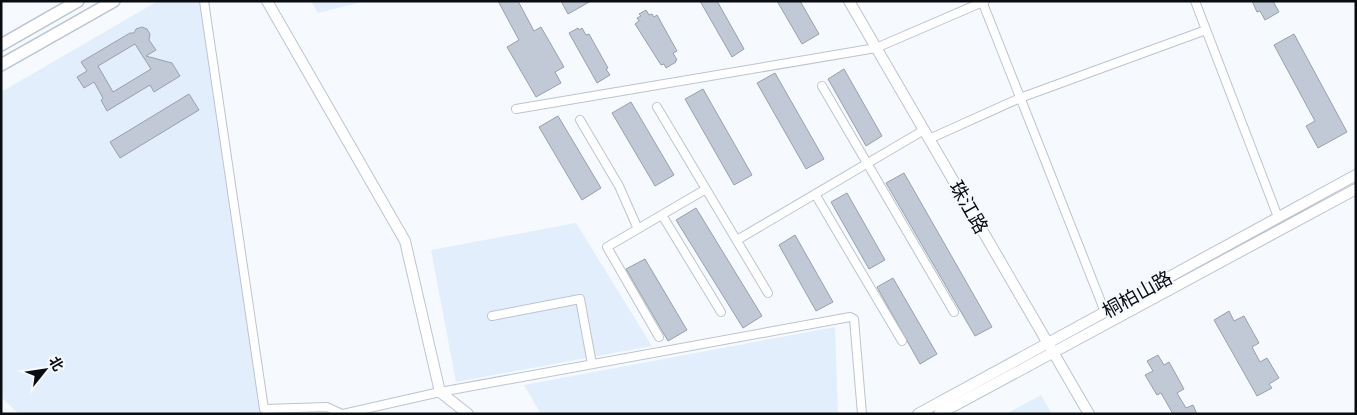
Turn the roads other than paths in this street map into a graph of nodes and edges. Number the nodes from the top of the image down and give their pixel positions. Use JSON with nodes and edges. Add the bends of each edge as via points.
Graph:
{"nodes":[{"id":1,"x":78,"y":1,"type":"edge"},
{"id":2,"x":114,"y":1,"type":"edge"},
{"id":3,"x":204,"y":1,"type":"edge"},
{"id":4,"x":267,"y":1,"type":"edge"},
{"id":5,"x":849,"y":1,"type":"edge"},
{"id":6,"x":1195,"y":1,"type":"edge"},
{"id":7,"x":983,"y":2,"type":"edge"},
{"id":8,"x":1206,"y":30,"type":"junction"},
{"id":9,"x":1,"y":45,"type":"edge"},
{"id":10,"x":876,"y":48,"type":"junction"},
{"id":11,"x":1,"y":65,"type":"edge"},
{"id":12,"x":822,"y":86,"type":"dead end"},
{"id":13,"x":1020,"y":98,"type":"junction"},
{"id":14,"x":657,"y":107,"type":"dead end"},
{"id":15,"x":516,"y":109,"type":"dead end"},
{"id":16,"x":580,"y":120,"type":"dead end"},
{"id":17,"x":926,"y":135,"type":"junction"},
{"id":18,"x":868,"y":163,"type":"junction"},
{"id":19,"x":1356,"y":175,"type":"edge"},
{"id":20,"x":706,"y":189,"type":"junction"},
{"id":21,"x":1356,"y":189,"type":"edge"},
{"id":22,"x":815,"y":194,"type":"junction"},
{"id":23,"x":662,"y":215,"type":"junction"},
{"id":24,"x":1278,"y":217,"type":"junction"},
{"id":25,"x":638,"y":229,"type":"junction"},
{"id":26,"x":737,"y":240,"type":"junction"},
{"id":27,"x":768,"y":292,"type":"dead end"},
{"id":28,"x":721,"y":312,"type":"dead end"},
{"id":29,"x":954,"y":312,"type":"dead end"},
{"id":30,"x":1105,"y":312,"type":"junction"},
{"id":31,"x":492,"y":316,"type":"dead end"},
{"id":32,"x":659,"y":337,"type":"dead end"},
{"id":33,"x":902,"y":341,"type":"dead end"},
{"id":34,"x":1049,"y":343,"type":"junction"},
{"id":35,"x":1054,"y":352,"type":"junction"},
{"id":36,"x":592,"y":364,"type":"junction"},
{"id":37,"x":440,"y":392,"type":"junction"},
{"id":38,"x":327,"y":411,"type":"edge"},
{"id":39,"x":342,"y":414,"type":"edge"},
{"id":40,"x":468,"y":414,"type":"edge"},
{"id":41,"x":862,"y":414,"type":"edge"},
{"id":42,"x":918,"y":414,"type":"edge"},
{"id":43,"x":939,"y":414,"type":"edge"},
{"id":44,"x":1089,"y":414,"type":"edge"}],
"edges":[{"from":1,"to":9,"type":"main road"},
{"from":2,"to":11,"type":"main road"},
{"from":3,"to":38,"type":"street","via":[[264,409]]},
{"from":4,"to":37,"type":"street","via":[[405,241]]},
{"from":5,"to":10,"type":"street","name":"珠江路"},
{"from":6,"to":8,"type":"street"},
{"from":7,"to":10,"type":"street"},
{"from":7,"to":13,"type":"street"},
{"from":8,"to":13,"type":"street"},
{"from":8,"to":24,"type":"street"},
{"from":10,"to":15,"type":"street"},
{"from":10,"to":17,"type":"street","name":"珠江路"},
{"from":12,"to":18,"type":"street"},
{"from":13,"to":17,"type":"street"},
{"from":13,"to":30,"type":"street"},
{"from":14,"to":20,"type":"street"},
{"from":16,"to":25,"type":"street","via":[[619,186]]},
{"from":17,"to":18,"type":"street"},
{"from":17,"to":34,"type":"street","name":"珠江路"},
{"from":18,"to":22,"type":"street"},
{"from":18,"to":29,"type":"street"},
{"from":19,"to":24,"type":"street","name":"桐柏山路"},
{"from":20,"to":23,"type":"street"},
{"from":20,"to":26,"type":"street"},
{"from":21,"to":35,"type":"street","name":"桐柏山路"},
{"from":22,"to":26,"type":"street"},
{"from":22,"to":33,"type":"street"},
{"from":23,"to":25,"type":"street"},
{"from":23,"to":28,"type":"street"},
{"from":24,"to":30,"type":"street","name":"桐柏山路"},
{"from":25,"to":32,"type":"street","via":[[607,247]]},
{"from":26,"to":27,"type":"street"},
{"from":30,"to":34,"type":"street","name":"桐柏山路"},
{"from":31,"to":36,"type":"street","via":[[580,299]]},
{"from":34,"to":35,"type":"street","name":"珠江路"},
{"from":34,"to":42,"type":"street","name":"桐柏山路"},
{"from":35,"to":43,"type":"street","name":"桐柏山路"},
{"from":35,"to":44,"type":"street","name":"珠江路"},
{"from":36,"to":37,"type":"street"},
{"from":36,"to":41,"type":"street","via":[[850,316],[854,319]]},
{"from":37,"to":39,"type":"street"},
{"from":37,"to":40,"type":"street"},
{"from":38,"to":39,"type":"street"}]}
